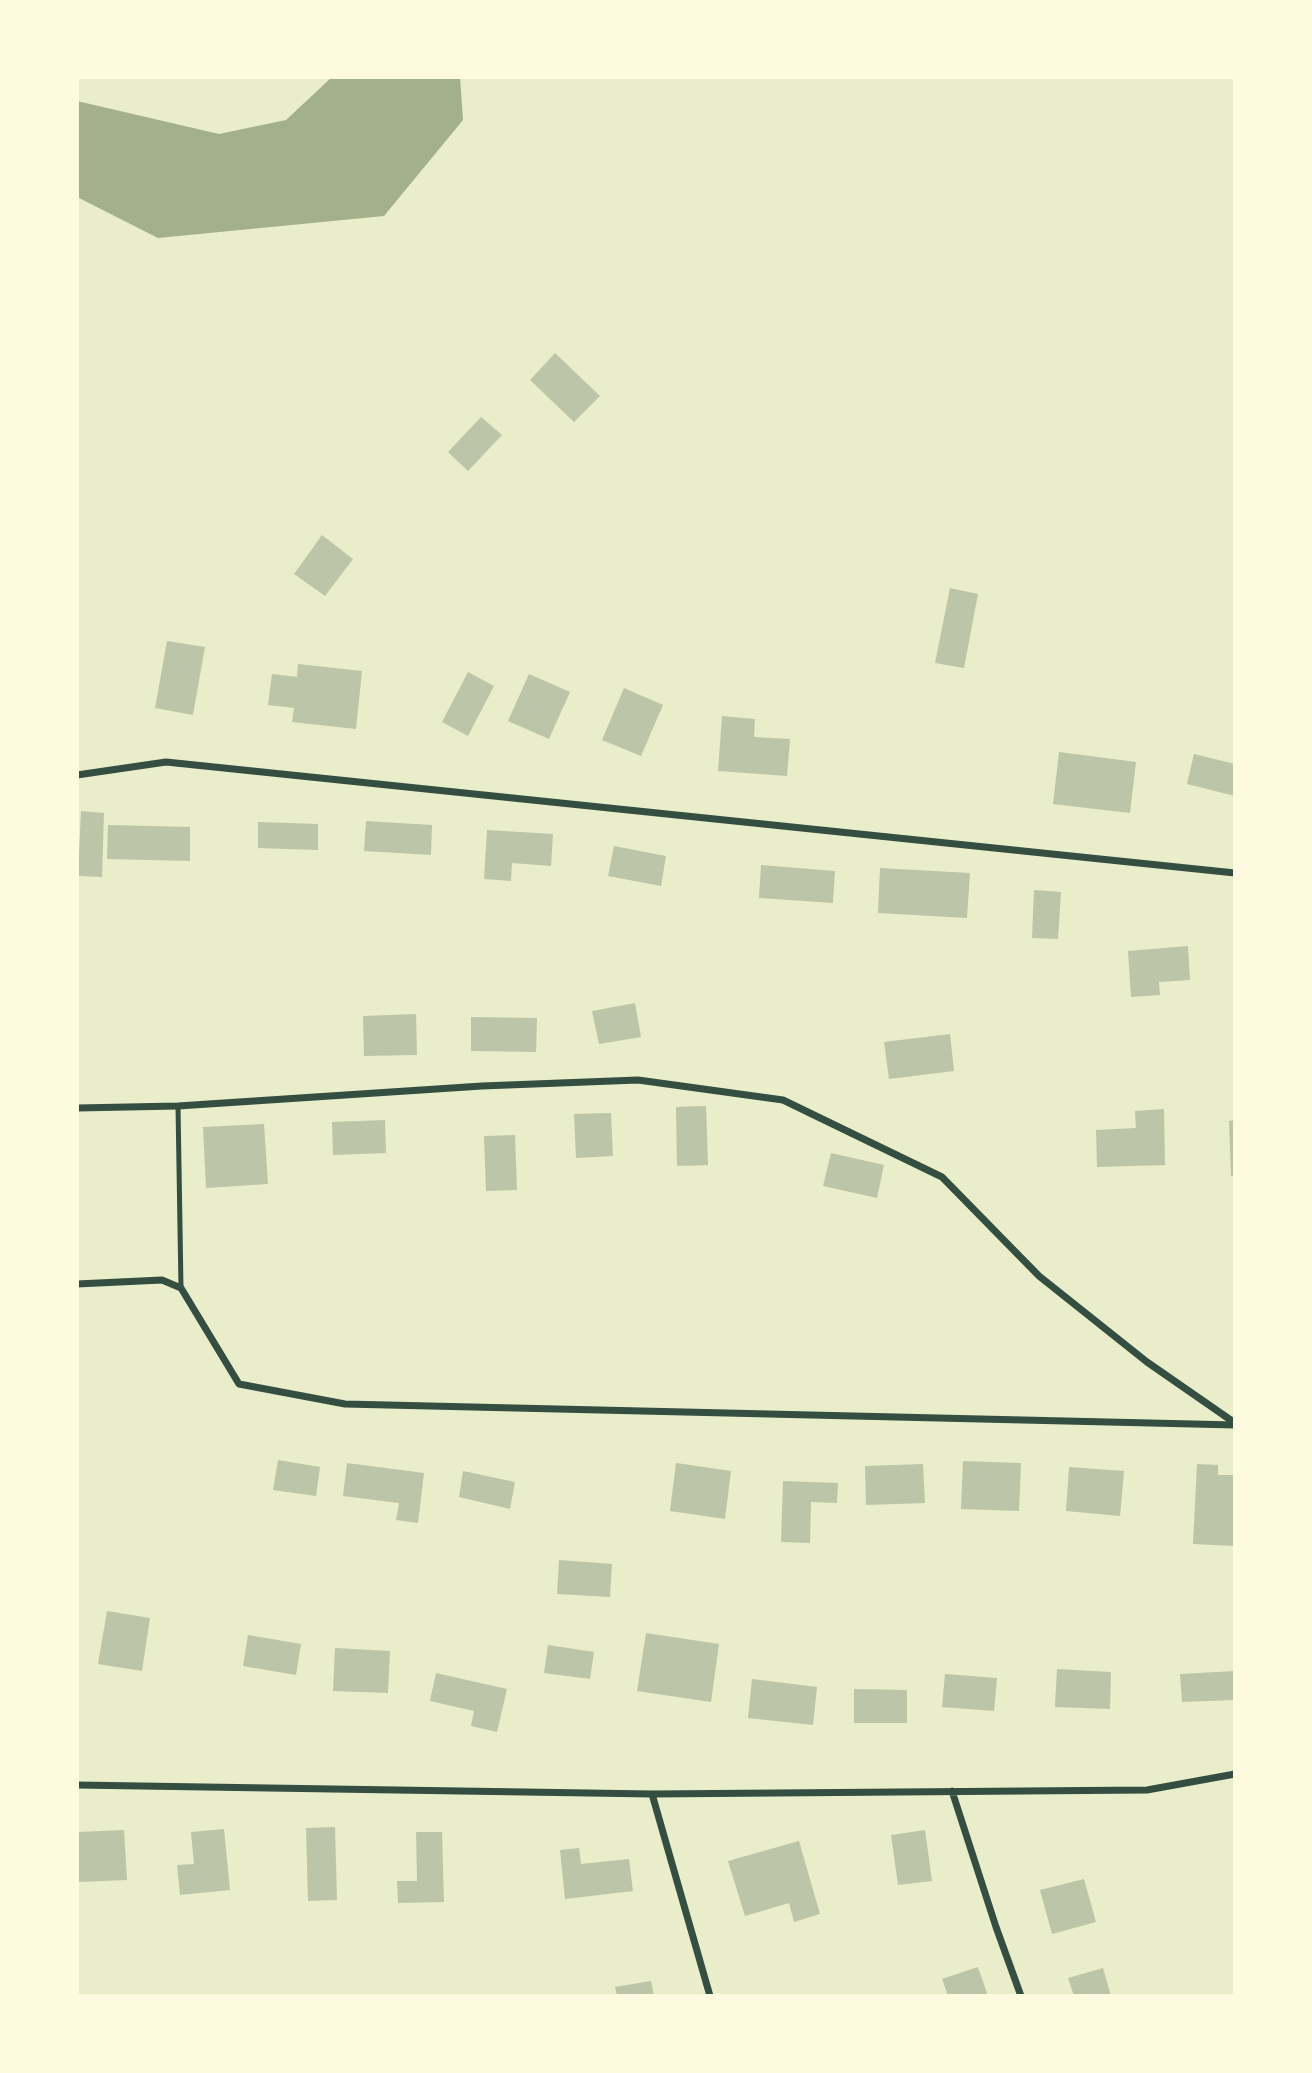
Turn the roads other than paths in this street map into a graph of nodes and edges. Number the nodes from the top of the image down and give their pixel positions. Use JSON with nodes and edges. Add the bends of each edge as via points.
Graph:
{"nodes":[{"id":1,"x":77,"y":775,"type":"edge"},
{"id":2,"x":1235,"y":873,"type":"edge"},
{"id":3,"x":178,"y":1106,"type":"junction"},
{"id":4,"x":77,"y":1108,"type":"edge"},
{"id":5,"x":77,"y":1284,"type":"edge"},
{"id":6,"x":181,"y":1288,"type":"junction"},
{"id":7,"x":1235,"y":1424,"type":"edge"},
{"id":8,"x":1235,"y":1774,"type":"edge"},
{"id":9,"x":77,"y":1785,"type":"edge"},
{"id":10,"x":952,"y":1791,"type":"junction"},
{"id":11,"x":652,"y":1794,"type":"junction"},
{"id":12,"x":710,"y":1996,"type":"edge"},
{"id":13,"x":1021,"y":1996,"type":"edge"}],
"edges":[{"from":1,"to":2,"type":"street","via":[[166,762]]},
{"from":3,"to":4,"type":"street"},
{"from":3,"to":6,"type":"lane"},
{"from":3,"to":7,"type":"street","via":[[638,1080],[783,1100],[942,1177],[1039,1276],[1147,1362]]},
{"from":5,"to":6,"type":"street","via":[[162,1280]]},
{"from":6,"to":7,"type":"street","via":[[239,1384],[345,1404]]},
{"from":8,"to":10,"type":"street","via":[[1147,1790]]},
{"from":9,"to":11,"type":"street"},
{"from":10,"to":11,"type":"street"},
{"from":10,"to":13,"type":"street"},
{"from":11,"to":12,"type":"street"}]}
